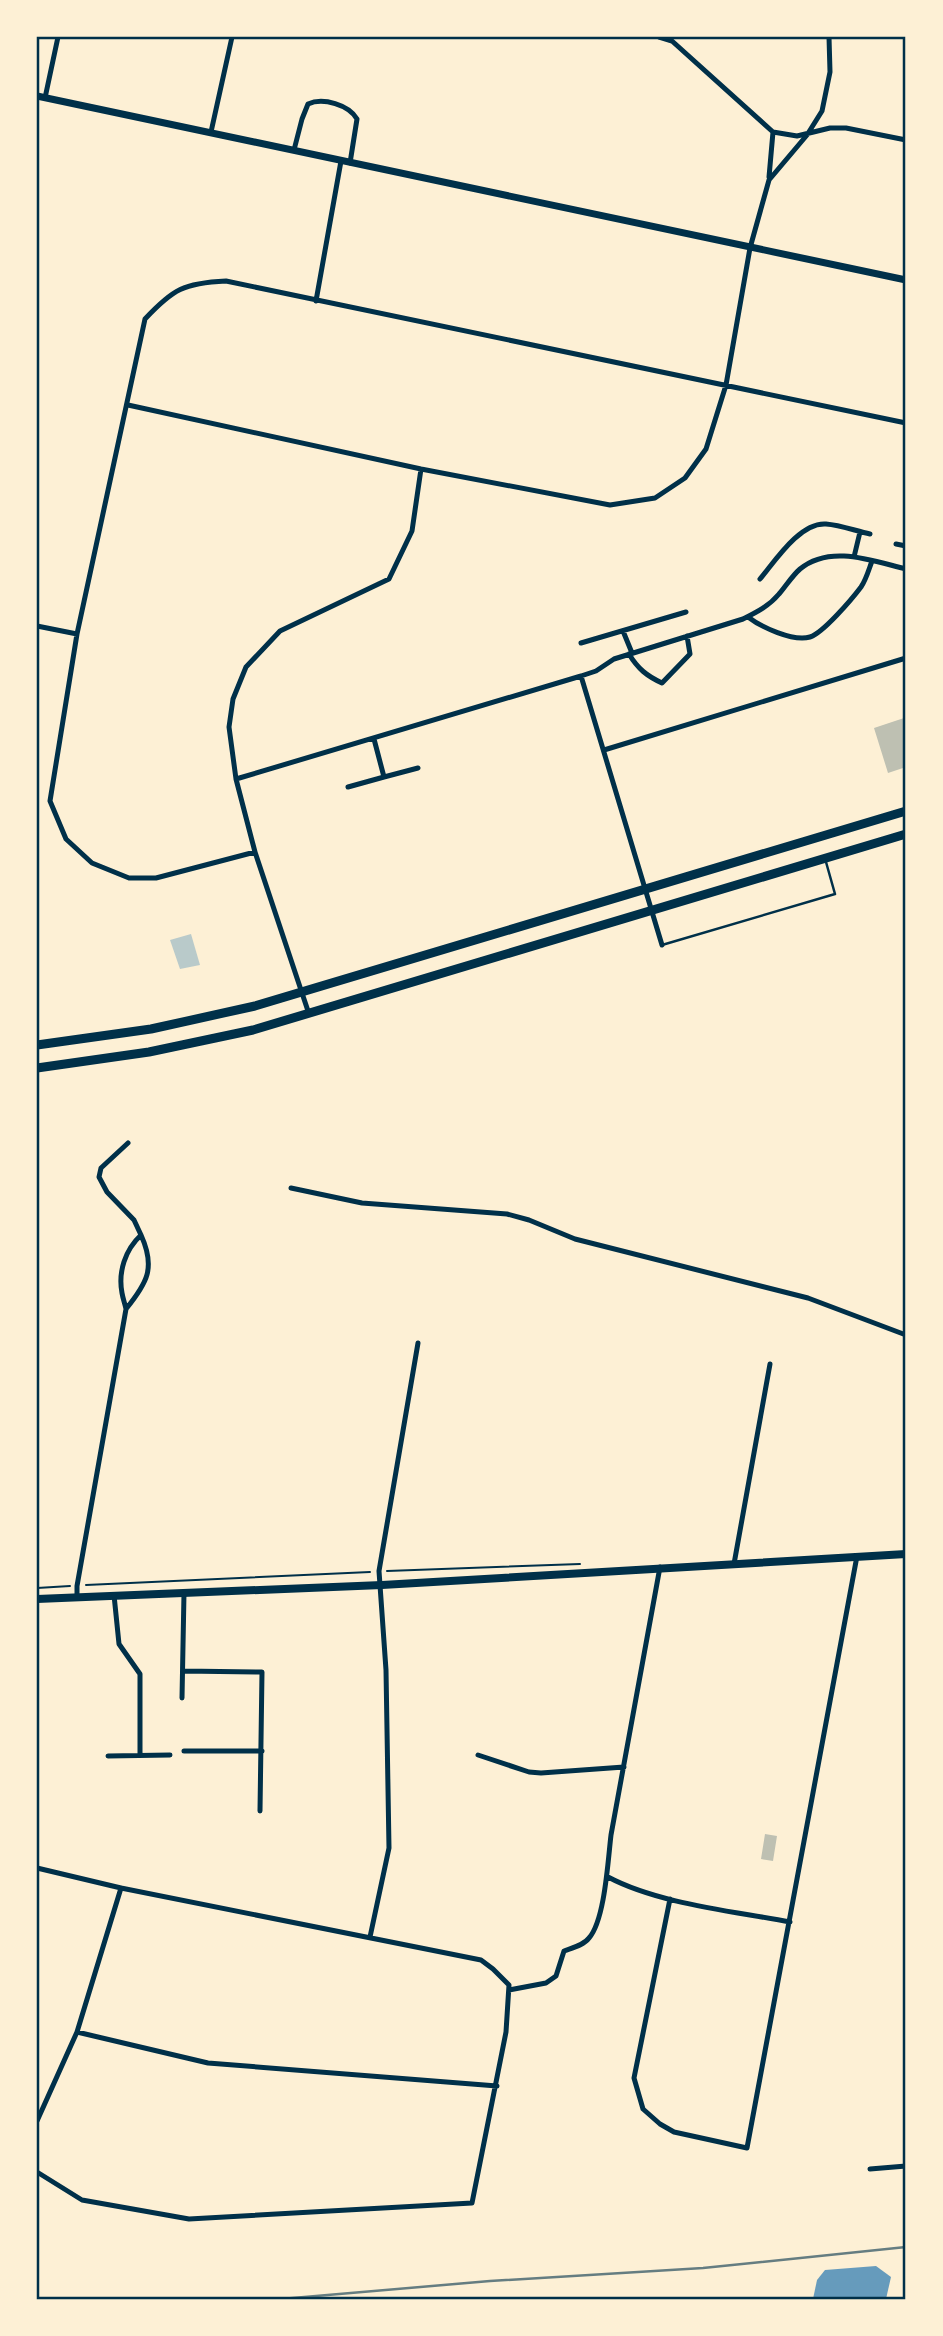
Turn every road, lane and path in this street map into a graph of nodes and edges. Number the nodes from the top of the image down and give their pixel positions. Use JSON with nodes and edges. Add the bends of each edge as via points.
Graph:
{"nodes":[{"id":1,"x":58,"y":37,"type":"edge"},
{"id":2,"x":232,"y":37,"type":"edge"},
{"id":3,"x":659,"y":37,"type":"edge"},
{"id":4,"x":829,"y":37,"type":"edge"},
{"id":5,"x":41,"y":97,"type":"edge"},
{"id":6,"x":211,"y":132,"type":"junction"},
{"id":7,"x":773,"y":132,"type":"junction"},
{"id":8,"x":807,"y":135,"type":"junction"},
{"id":9,"x":906,"y":140,"type":"edge"},
{"id":10,"x":294,"y":150,"type":"junction"},
{"id":11,"x":341,"y":161,"type":"junction"},
{"id":12,"x":350,"y":163,"type":"junction"},
{"id":13,"x":769,"y":180,"type":"junction"},
{"id":14,"x":750,"y":248,"type":"junction"},
{"id":15,"x":906,"y":280,"type":"edge"},
{"id":16,"x":316,"y":301,"type":"junction"},
{"id":17,"x":726,"y":384,"type":"junction"},
{"id":18,"x":128,"y":405,"type":"junction"},
{"id":19,"x":906,"y":424,"type":"edge"},
{"id":20,"x":421,"y":469,"type":"junction"},
{"id":21,"x":860,"y":532,"type":"junction"},
{"id":22,"x":870,"y":534,"type":"dead end"},
{"id":23,"x":896,"y":544,"type":"dead end"},
{"id":24,"x":906,"y":546,"type":"edge"},
{"id":25,"x":854,"y":557,"type":"junction"},
{"id":26,"x":872,"y":561,"type":"junction"},
{"id":27,"x":906,"y":569,"type":"edge"},
{"id":28,"x":760,"y":579,"type":"dead end"},
{"id":29,"x":686,"y":612,"type":"dead end"},
{"id":30,"x":748,"y":617,"type":"junction"},
{"id":31,"x":37,"y":626,"type":"edge"},
{"id":32,"x":624,"y":631,"type":"junction"},
{"id":33,"x":77,"y":634,"type":"junction"},
{"id":34,"x":687,"y":636,"type":"junction"},
{"id":35,"x":582,"y":643,"type":"dead end"},
{"id":36,"x":630,"y":654,"type":"junction"},
{"id":37,"x":906,"y":658,"type":"edge"},
{"id":38,"x":581,"y":676,"type":"junction"},
{"id":39,"x":374,"y":739,"type":"junction"},
{"id":40,"x":604,"y":750,"type":"junction"},
{"id":41,"x":418,"y":768,"type":"dead end"},
{"id":42,"x":384,"y":776,"type":"junction"},
{"id":43,"x":236,"y":779,"type":"junction"},
{"id":44,"x":348,"y":787,"type":"dead end"},
{"id":45,"x":906,"y":811,"type":"edge"},
{"id":46,"x":906,"y":834,"type":"edge"},
{"id":47,"x":255,"y":852,"type":"junction"},
{"id":48,"x":825,"y":859,"type":"junction"},
{"id":49,"x":645,"y":890,"type":"junction"},
{"id":50,"x":652,"y":911,"type":"junction"},
{"id":51,"x":662,"y":945,"type":"joint"},
{"id":52,"x":301,"y":992,"type":"junction"},
{"id":53,"x":309,"y":1014,"type":"junction"},
{"id":54,"x":37,"y":1045,"type":"edge"},
{"id":55,"x":37,"y":1068,"type":"edge"},
{"id":56,"x":128,"y":1143,"type":"dead end"},
{"id":57,"x":291,"y":1188,"type":"dead end"},
{"id":58,"x":141,"y":1235,"type":"junction"},
{"id":59,"x":126,"y":1310,"type":"junction"},
{"id":60,"x":906,"y":1335,"type":"edge"},
{"id":61,"x":418,"y":1343,"type":"dead end"},
{"id":62,"x":770,"y":1364,"type":"dead end"},
{"id":63,"x":906,"y":1555,"type":"edge"},
{"id":64,"x":857,"y":1556,"type":"junction"},
{"id":65,"x":585,"y":1564,"type":"dead end"},
{"id":66,"x":734,"y":1564,"type":"junction"},
{"id":67,"x":660,"y":1567,"type":"junction"},
{"id":68,"x":388,"y":1571,"type":"dead end"},
{"id":69,"x":369,"y":1572,"type":"dead end"},
{"id":70,"x":382,"y":1585,"type":"junction"},
{"id":71,"x":71,"y":1586,"type":"dead end"},
{"id":72,"x":84,"y":1586,"type":"dead end"},
{"id":73,"x":37,"y":1588,"type":"edge"},
{"id":74,"x":184,"y":1593,"type":"junction"},
{"id":75,"x":114,"y":1595,"type":"junction"},
{"id":76,"x":77,"y":1597,"type":"junction"},
{"id":77,"x":37,"y":1599,"type":"edge"},
{"id":78,"x":183,"y":1671,"type":"junction"},
{"id":79,"x":182,"y":1698,"type":"dead end"},
{"id":80,"x":184,"y":1751,"type":"dead end"},
{"id":81,"x":262,"y":1751,"type":"junction"},
{"id":82,"x":140,"y":1755,"type":"junction"},
{"id":83,"x":170,"y":1755,"type":"dead end"},
{"id":84,"x":478,"y":1755,"type":"dead end"},
{"id":85,"x":108,"y":1756,"type":"dead end"},
{"id":86,"x":624,"y":1767,"type":"junction"},
{"id":87,"x":260,"y":1811,"type":"dead end"},
{"id":88,"x":37,"y":1868,"type":"edge"},
{"id":89,"x":608,"y":1877,"type":"junction"},
{"id":90,"x":121,"y":1888,"type":"junction"},
{"id":91,"x":670,"y":1899,"type":"junction"},
{"id":92,"x":790,"y":1922,"type":"junction"},
{"id":93,"x":370,"y":1937,"type":"junction"},
{"id":94,"x":509,"y":1988,"type":"junction"},
{"id":95,"x":77,"y":2032,"type":"junction"},
{"id":96,"x":497,"y":2086,"type":"junction"},
{"id":97,"x":37,"y":2121,"type":"edge"},
{"id":98,"x":906,"y":2166,"type":"edge"},
{"id":99,"x":870,"y":2169,"type":"dead end"},
{"id":100,"x":37,"y":2172,"type":"edge"}],
"edges":[{"from":1,"to":5,"type":"street"},
{"from":2,"to":6,"type":"street"},
{"from":3,"to":7,"type":"street","via":[[672,41]]},
{"from":4,"to":8,"type":"street","via":[[830,72],[822,110]]},
{"from":5,"to":6,"type":"street"},
{"from":6,"to":10,"type":"street"},
{"from":7,"to":8,"type":"street"},
{"from":7,"to":13,"type":"street"},
{"from":8,"to":9,"type":"street","via":[[846,128]]},
{"from":8,"to":13,"type":"street"},
{"from":10,"to":11,"type":"street"},
{"from":10,"to":12,"type":"street","via":[[308,104],[323,101],[350,110],[357,119]]},
{"from":11,"to":12,"type":"street"},
{"from":11,"to":16,"type":"street"},
{"from":12,"to":14,"type":"street"},
{"from":13,"to":14,"type":"street"},
{"from":14,"to":15,"type":"street"},
{"from":14,"to":17,"type":"street"},
{"from":16,"to":17,"type":"street"},
{"from":16,"to":18,"type":"street","via":[[226,281],[195,283],[166,296],[145,319]]},
{"from":17,"to":19,"type":"street"},
{"from":17,"to":20,"type":"street","via":[[706,449],[685,478],[655,498],[610,505]]},
{"from":18,"to":20,"type":"street"},
{"from":18,"to":33,"type":"street"},
{"from":20,"to":43,"type":"street","via":[[412,531],[389,579],[280,631],[246,667],[233,699],[229,727]]},
{"from":21,"to":22,"type":"street"},
{"from":21,"to":25,"type":"street"},
{"from":21,"to":28,"type":"street","via":[[811,525]]},
{"from":23,"to":24,"type":"street"},
{"from":25,"to":26,"type":"street"},
{"from":25,"to":30,"type":"street","via":[[816,559],[800,569],[763,610]]},
{"from":26,"to":27,"type":"street"},
{"from":26,"to":30,"type":"street","via":[[863,585],[811,637],[761,627]]},
{"from":29,"to":32,"type":"street"},
{"from":30,"to":34,"type":"street"},
{"from":31,"to":33,"type":"street"},
{"from":32,"to":35,"type":"street"},
{"from":32,"to":36,"type":"street"},
{"from":33,"to":47,"type":"street","via":[[50,801],[66,839],[92,863],[129,878],[156,878]]},
{"from":34,"to":36,"type":"street"},
{"from":34,"to":36,"type":"street","via":[[690,654],[662,683],[637,668]]},
{"from":36,"to":38,"type":"street"},
{"from":37,"to":40,"type":"street"},
{"from":38,"to":39,"type":"street"},
{"from":38,"to":40,"type":"street"},
{"from":39,"to":42,"type":"street"},
{"from":39,"to":43,"type":"street"},
{"from":40,"to":49,"type":"street"},
{"from":41,"to":42,"type":"street"},
{"from":42,"to":44,"type":"street"},
{"from":43,"to":47,"type":"street"},
{"from":45,"to":49,"type":"main road"},
{"from":46,"to":48,"type":"main road"},
{"from":47,"to":52,"type":"street"},
{"from":48,"to":50,"type":"main road"},
{"from":48,"to":51,"type":"lane","via":[[835,894]]},
{"from":49,"to":50,"type":"street"},
{"from":49,"to":52,"type":"main road"},
{"from":50,"to":51,"type":"street"},
{"from":50,"to":53,"type":"main road"},
{"from":52,"to":53,"type":"street"},
{"from":52,"to":54,"type":"main road","via":[[136,1031]]},
{"from":53,"to":55,"type":"main road","via":[[149,1052]]},
{"from":56,"to":58,"type":"street","via":[[101,1168],[99,1177]]},
{"from":57,"to":60,"type":"street","via":[[362,1203],[507,1214],[575,1239],[808,1298]]},
{"from":58,"to":59,"type":"street","via":[[125,1256],[121,1275]]},
{"from":58,"to":59,"type":"street","via":[[150,1270]]},
{"from":59,"to":76,"type":"street"},
{"from":61,"to":70,"type":"street","via":[[379,1571]]},
{"from":62,"to":66,"type":"street"},
{"from":63,"to":64,"type":"main road"},
{"from":64,"to":66,"type":"main road"},
{"from":64,"to":92,"type":"street"},
{"from":65,"to":68,"type":"path"},
{"from":66,"to":67,"type":"main road"},
{"from":67,"to":70,"type":"main road"},
{"from":67,"to":86,"type":"street"},
{"from":69,"to":72,"type":"path"},
{"from":70,"to":74,"type":"main road"},
{"from":70,"to":93,"type":"street","via":[[389,1848]]},
{"from":71,"to":73,"type":"path"},
{"from":74,"to":75,"type":"main road"},
{"from":74,"to":78,"type":"street"},
{"from":75,"to":76,"type":"main road"},
{"from":75,"to":82,"type":"street","via":[[119,1644],[140,1674]]},
{"from":76,"to":77,"type":"main road"},
{"from":78,"to":79,"type":"street"},
{"from":78,"to":81,"type":"street","via":[[262,1672]]},
{"from":80,"to":81,"type":"street"},
{"from":81,"to":87,"type":"street"},
{"from":82,"to":83,"type":"street"},
{"from":82,"to":85,"type":"street"},
{"from":84,"to":86,"type":"street","via":[[541,1773]]},
{"from":86,"to":89,"type":"street"},
{"from":88,"to":90,"type":"street"},
{"from":89,"to":91,"type":"street"},
{"from":89,"to":94,"type":"street","via":[[594,1930],[588,1940],[564,1951],[556,1976],[546,1983]]},
{"from":90,"to":93,"type":"street"},
{"from":90,"to":95,"type":"street"},
{"from":91,"to":92,"type":"street"},
{"from":91,"to":92,"type":"street","via":[[634,2078],[643,2109],[674,2132],[747,2148]]},
{"from":93,"to":94,"type":"street","via":[[481,1960]]},
{"from":94,"to":96,"type":"street"},
{"from":95,"to":96,"type":"street","via":[[208,2063]]},
{"from":95,"to":97,"type":"street"},
{"from":96,"to":100,"type":"street","via":[[472,2203],[189,2219],[82,2200]]},
{"from":98,"to":99,"type":"street"}]}
